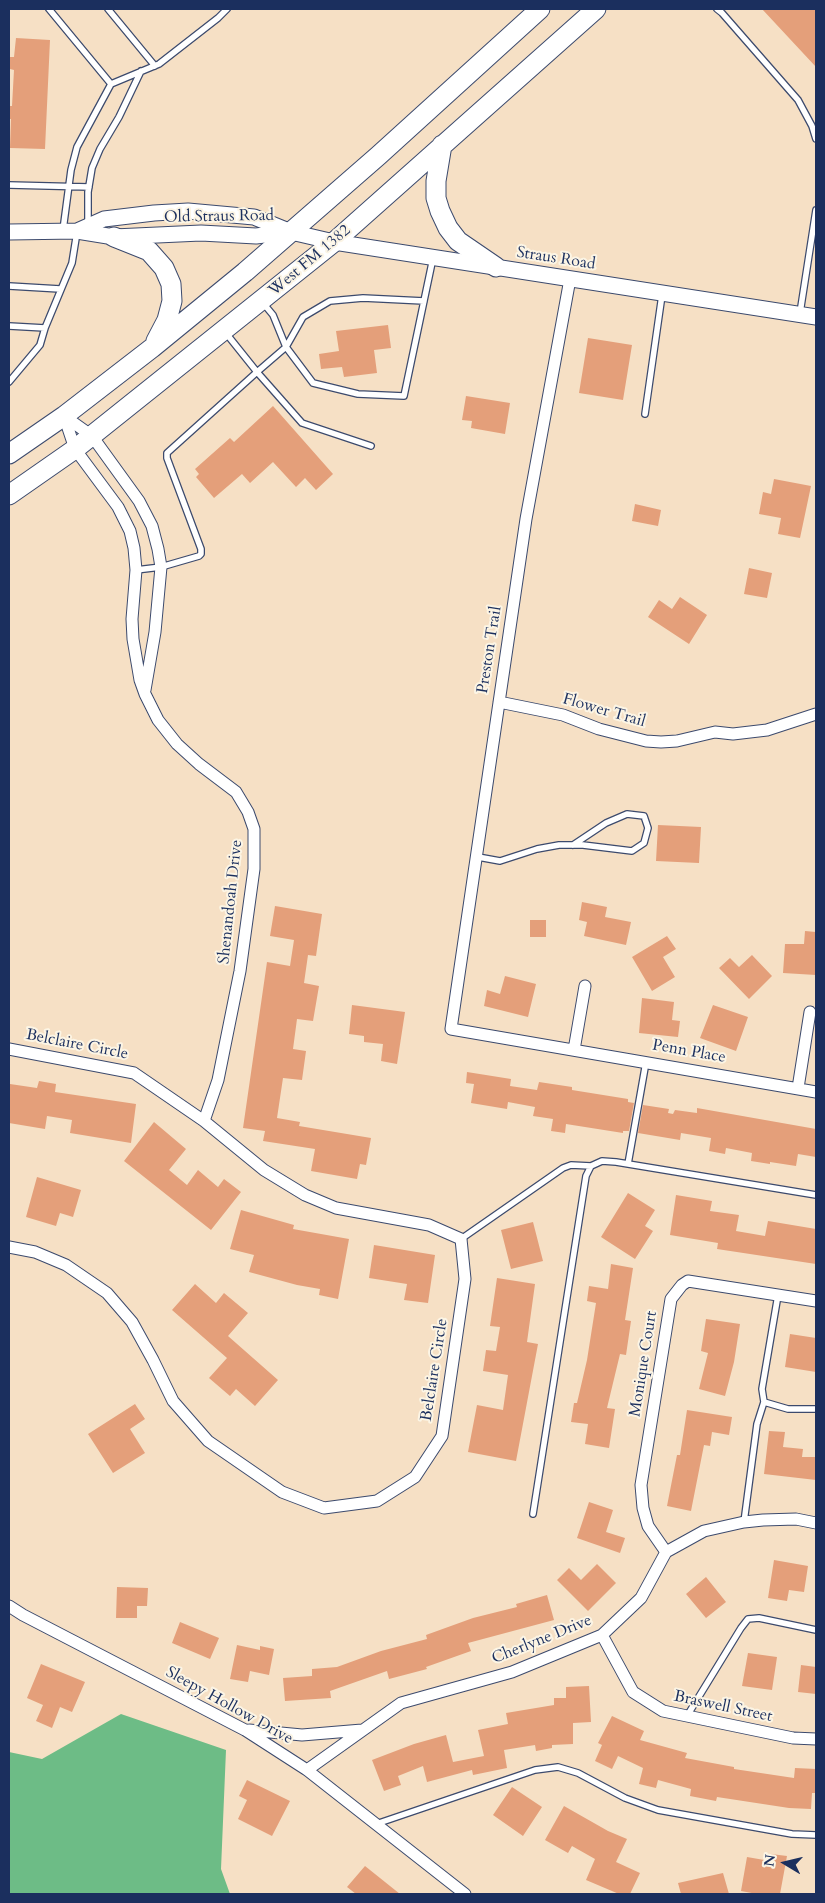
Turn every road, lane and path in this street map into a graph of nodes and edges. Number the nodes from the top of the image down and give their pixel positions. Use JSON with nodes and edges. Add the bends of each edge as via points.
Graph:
{"nodes":[{"id":1,"x":49,"y":9,"type":"edge"},
{"id":2,"x":108,"y":9,"type":"edge"},
{"id":3,"x":227,"y":9,"type":"edge"},
{"id":4,"x":540,"y":9,"type":"edge"},
{"id":5,"x":596,"y":9,"type":"edge"},
{"id":6,"x":717,"y":9,"type":"edge"},
{"id":7,"x":722,"y":11,"type":"edge"},
{"id":8,"x":154,"y":66,"type":"junction"},
{"id":9,"x":142,"y":72,"type":"junction"},
{"id":10,"x":111,"y":84,"type":"junction"},
{"id":11,"x":816,"y":139,"type":"edge"},
{"id":12,"x":442,"y":145,"type":"junction"},
{"id":13,"x":9,"y":185,"type":"edge"},
{"id":14,"x":69,"y":185,"type":"junction"},
{"id":15,"x":89,"y":187,"type":"junction"},
{"id":16,"x":816,"y":210,"type":"edge"},
{"id":17,"x":76,"y":230,"type":"junction"},
{"id":18,"x":9,"y":232,"type":"edge"},
{"id":19,"x":291,"y":232,"type":"junction"},
{"id":20,"x":114,"y":237,"type":"junction"},
{"id":21,"x":334,"y":242,"type":"junction"},
{"id":22,"x":432,"y":258,"type":"junction"},
{"id":23,"x":496,"y":267,"type":"junction"},
{"id":24,"x":570,"y":278,"type":"junction"},
{"id":25,"x":9,"y":286,"type":"edge"},
{"id":26,"x":60,"y":289,"type":"junction"},
{"id":27,"x":663,"y":293,"type":"junction"},
{"id":28,"x":261,"y":301,"type":"junction"},
{"id":29,"x":424,"y":301,"type":"junction"},
{"id":30,"x":800,"y":315,"type":"junction"},
{"id":31,"x":816,"y":317,"type":"edge"},
{"id":32,"x":9,"y":326,"type":"edge"},
{"id":33,"x":44,"y":328,"type":"junction"},
{"id":34,"x":224,"y":330,"type":"junction"},
{"id":35,"x":286,"y":347,"type":"junction"},
{"id":36,"x":152,"y":348,"type":"junction"},
{"id":37,"x":257,"y":372,"type":"junction"},
{"id":38,"x":9,"y":382,"type":"edge"},
{"id":39,"x":645,"y":414,"type":"dead end"},
{"id":40,"x":64,"y":416,"type":"junction"},
{"id":41,"x":92,"y":436,"type":"junction"},
{"id":42,"x":371,"y":446,"type":"dead end"},
{"id":43,"x":75,"y":449,"type":"junction"},
{"id":44,"x":9,"y":454,"type":"edge"},
{"id":45,"x":9,"y":495,"type":"edge"},
{"id":46,"x":161,"y":567,"type":"junction"},
{"id":47,"x":136,"y":570,"type":"junction"},
{"id":48,"x":145,"y":694,"type":"junction"},
{"id":49,"x":499,"y":702,"type":"junction"},
{"id":50,"x":816,"y":714,"type":"edge"},
{"id":51,"x":572,"y":845,"type":"junction"},
{"id":52,"x":478,"y":858,"type":"junction"},
{"id":53,"x":585,"y":986,"type":"dead end"},
{"id":54,"x":810,"y":1012,"type":"dead end"},
{"id":55,"x":451,"y":1029,"type":"joint"},
{"id":56,"x":9,"y":1049,"type":"edge"},
{"id":57,"x":574,"y":1050,"type":"junction"},
{"id":58,"x":647,"y":1061,"type":"junction"},
{"id":59,"x":798,"y":1088,"type":"junction"},
{"id":60,"x":816,"y":1092,"type":"edge"},
{"id":61,"x":204,"y":1121,"type":"junction"},
{"id":62,"x":628,"y":1164,"type":"junction"},
{"id":63,"x":591,"y":1166,"type":"junction"},
{"id":64,"x":816,"y":1195,"type":"edge"},
{"id":65,"x":461,"y":1239,"type":"junction"},
{"id":66,"x":9,"y":1247,"type":"edge"},
{"id":67,"x":778,"y":1294,"type":"junction"},
{"id":68,"x":816,"y":1301,"type":"edge"},
{"id":69,"x":764,"y":1402,"type":"junction"},
{"id":70,"x":816,"y":1408,"type":"edge"},
{"id":71,"x":533,"y":1514,"type":"dead end"},
{"id":72,"x":744,"y":1522,"type":"junction"},
{"id":73,"x":816,"y":1523,"type":"edge"},
{"id":74,"x":666,"y":1552,"type":"junction"},
{"id":75,"x":9,"y":1606,"type":"edge"},
{"id":76,"x":816,"y":1630,"type":"edge"},
{"id":77,"x":602,"y":1635,"type":"junction"},
{"id":78,"x":687,"y":1716,"type":"junction"},
{"id":79,"x":245,"y":1730,"type":"junction"},
{"id":80,"x":364,"y":1730,"type":"junction"},
{"id":81,"x":816,"y":1739,"type":"edge"},
{"id":82,"x":307,"y":1770,"type":"junction"},
{"id":83,"x":376,"y":1824,"type":"junction"},
{"id":84,"x":816,"y":1835,"type":"edge"},
{"id":85,"x":466,"y":1894,"type":"edge"}],
"edges":[{"from":1,"to":10,"type":"lane"},
{"from":2,"to":8,"type":"lane"},
{"from":3,"to":8,"type":"lane"},
{"from":4,"to":19,"type":"main road","name":"West FM 1382"},
{"from":5,"to":12,"type":"main road","name":"West FM 1382"},
{"from":6,"to":7,"type":"lane"},
{"from":7,"to":11,"type":"lane","via":[[798,100]]},
{"from":8,"to":9,"type":"lane"},
{"from":9,"to":10,"type":"lane"},
{"from":9,"to":15,"type":"lane","via":[[100,149]]},
{"from":10,"to":14,"type":"lane","via":[[77,147]]},
{"from":12,"to":21,"type":"main road","name":"West FM 1382"},
{"from":12,"to":23,"type":"main road","via":[[436,181],[440,211],[458,241]]},
{"from":13,"to":14,"type":"lane"},
{"from":14,"to":15,"type":"lane"},
{"from":14,"to":17,"type":"lane"},
{"from":15,"to":17,"type":"lane"},
{"from":16,"to":30,"type":"lane"},
{"from":17,"to":18,"type":"street","name":"Old Straus Road"},
{"from":17,"to":19,"type":"street","name":"Old Straus Road","via":[[104,219],[188,211],[254,217]]},
{"from":17,"to":20,"type":"street","name":"Old Straus Road"},
{"from":17,"to":26,"type":"lane","via":[[72,263]]},
{"from":19,"to":20,"type":"street","name":"Old Straus Road","via":[[256,236],[201,233]]},
{"from":19,"to":21,"type":"street","name":"Straus Road"},
{"from":19,"to":36,"type":"main road","name":"West FM 1382"},
{"from":20,"to":36,"type":"main road","via":[[149,251],[164,268],[171,284],[168,320]]},
{"from":21,"to":22,"type":"street","name":"Straus Road"},
{"from":21,"to":28,"type":"main road","name":"West FM 1382"},
{"from":22,"to":23,"type":"street","name":"Straus Road"},
{"from":22,"to":29,"type":"lane"},
{"from":23,"to":24,"type":"street","name":"Straus Road"},
{"from":24,"to":27,"type":"street","name":"Straus Road"},
{"from":24,"to":49,"type":"street","name":"Preston Trail","via":[[526,519]]},
{"from":25,"to":26,"type":"lane"},
{"from":26,"to":33,"type":"lane"},
{"from":27,"to":30,"type":"street","name":"Straus Road"},
{"from":27,"to":39,"type":"lane"},
{"from":28,"to":34,"type":"main road","name":"West FM 1382"},
{"from":28,"to":35,"type":"lane","via":[[273,315]]},
{"from":29,"to":35,"type":"lane","via":[[363,298],[330,301],[303,317]]},
{"from":29,"to":35,"type":"lane","via":[[404,396],[358,394],[313,383]]},
{"from":30,"to":31,"type":"street","name":"Straus Road"},
{"from":32,"to":33,"type":"lane"},
{"from":33,"to":38,"type":"lane","via":[[40,345]]},
{"from":34,"to":37,"type":"lane"},
{"from":34,"to":41,"type":"main road","name":"West FM 1382"},
{"from":35,"to":37,"type":"lane"},
{"from":36,"to":40,"type":"main road","name":"West FM 1382"},
{"from":37,"to":42,"type":"lane","via":[[302,423]]},
{"from":37,"to":46,"type":"lane","via":[[167,453],[166,458],[201,549],[199,556]]},
{"from":40,"to":41,"type":"street"},
{"from":40,"to":43,"type":"street","name":"Shenandoah Drive"},
{"from":40,"to":44,"type":"main road","name":"West FM 1382"},
{"from":41,"to":43,"type":"main road","name":"West FM 1382"},
{"from":41,"to":46,"type":"street","via":[[140,501],[152,526]]},
{"from":43,"to":45,"type":"main road","name":"West FM 1382"},
{"from":43,"to":47,"type":"street","name":"Shenandoah Drive","via":[[118,506],[130,531]]},
{"from":46,"to":47,"type":"lane"},
{"from":46,"to":48,"type":"street","via":[[156,632]]},
{"from":47,"to":48,"type":"street","name":"Shenandoah Drive","via":[[133,639]]},
{"from":48,"to":61,"type":"street","name":"Shenandoah Drive","via":[[158,720],[177,744],[236,792],[254,829],[254,868],[240,971],[218,1080]]},
{"from":49,"to":50,"type":"street","name":"Flower Trail","via":[[563,715],[599,729],[661,742],[715,732],[733,734],[767,730]]},
{"from":49,"to":52,"type":"street","name":"Preston Trail"},
{"from":51,"to":51,"type":"lane","via":[[632,851],[644,843],[648,828],[644,816],[627,814]]},
{"from":51,"to":52,"type":"lane","via":[[537,849],[500,860]]},
{"from":52,"to":55,"type":"street","name":"Preston Trail"},
{"from":53,"to":57,"type":"street"},
{"from":54,"to":59,"type":"street"},
{"from":55,"to":57,"type":"street","name":"Penn Place"},
{"from":56,"to":61,"type":"street","name":"Belclaire Circle","via":[[134,1073]]},
{"from":57,"to":58,"type":"street","name":"Penn Place"},
{"from":58,"to":59,"type":"street","name":"Penn Place"},
{"from":58,"to":62,"type":"lane"},
{"from":59,"to":60,"type":"street","name":"Penn Place"},
{"from":61,"to":65,"type":"street","name":"Belclaire Circle","via":[[264,1170],[305,1196],[336,1208],[429,1224]]},
{"from":62,"to":63,"type":"lane","via":[[602,1161]]},
{"from":62,"to":64,"type":"lane"},
{"from":63,"to":65,"type":"lane","via":[[563,1168]]},
{"from":63,"to":71,"type":"lane","via":[[586,1176]]},
{"from":65,"to":66,"type":"street","name":"Belclaire Circle","via":[[465,1279],[442,1436],[415,1477],[377,1501],[324,1508],[282,1492],[208,1441],[173,1401],[132,1322],[107,1293],[66,1265],[35,1252]]},
{"from":67,"to":68,"type":"street","name":"Monique Court"},
{"from":67,"to":69,"type":"lane","via":[[762,1389]]},
{"from":67,"to":74,"type":"street","name":"Monique Court","via":[[688,1280],[671,1300],[641,1485],[648,1526]]},
{"from":69,"to":70,"type":"lane","via":[[788,1409]]},
{"from":69,"to":72,"type":"lane","via":[[757,1424]]},
{"from":72,"to":73,"type":"street","via":[[796,1519]]},
{"from":72,"to":74,"type":"street","via":[[704,1531]]},
{"from":74,"to":77,"type":"street","name":"Cherlyne Drive","via":[[641,1598]]},
{"from":75,"to":79,"type":"street","name":"Sleepy Hollow Drive"},
{"from":76,"to":78,"type":"lane","via":[[759,1618],[748,1619]]},
{"from":77,"to":78,"type":"street","name":"Braswell Street","via":[[633,1692],[663,1711]]},
{"from":77,"to":80,"type":"street","name":"Cherlyne Drive","via":[[512,1672],[401,1704]]},
{"from":78,"to":81,"type":"street","name":"Braswell Street","via":[[793,1738]]},
{"from":79,"to":80,"type":"street","via":[[302,1735]]},
{"from":79,"to":82,"type":"street","name":"Sleepy Hollow Drive"},
{"from":80,"to":82,"type":"street","name":"Cherlyne Drive"},
{"from":82,"to":83,"type":"street","name":"Sleepy Hollow Drive"},
{"from":83,"to":84,"type":"lane","via":[[535,1770],[558,1767],[578,1772],[625,1798],[658,1810],[792,1834]]},
{"from":83,"to":85,"type":"street","name":"Sleepy Hollow Drive"}]}
